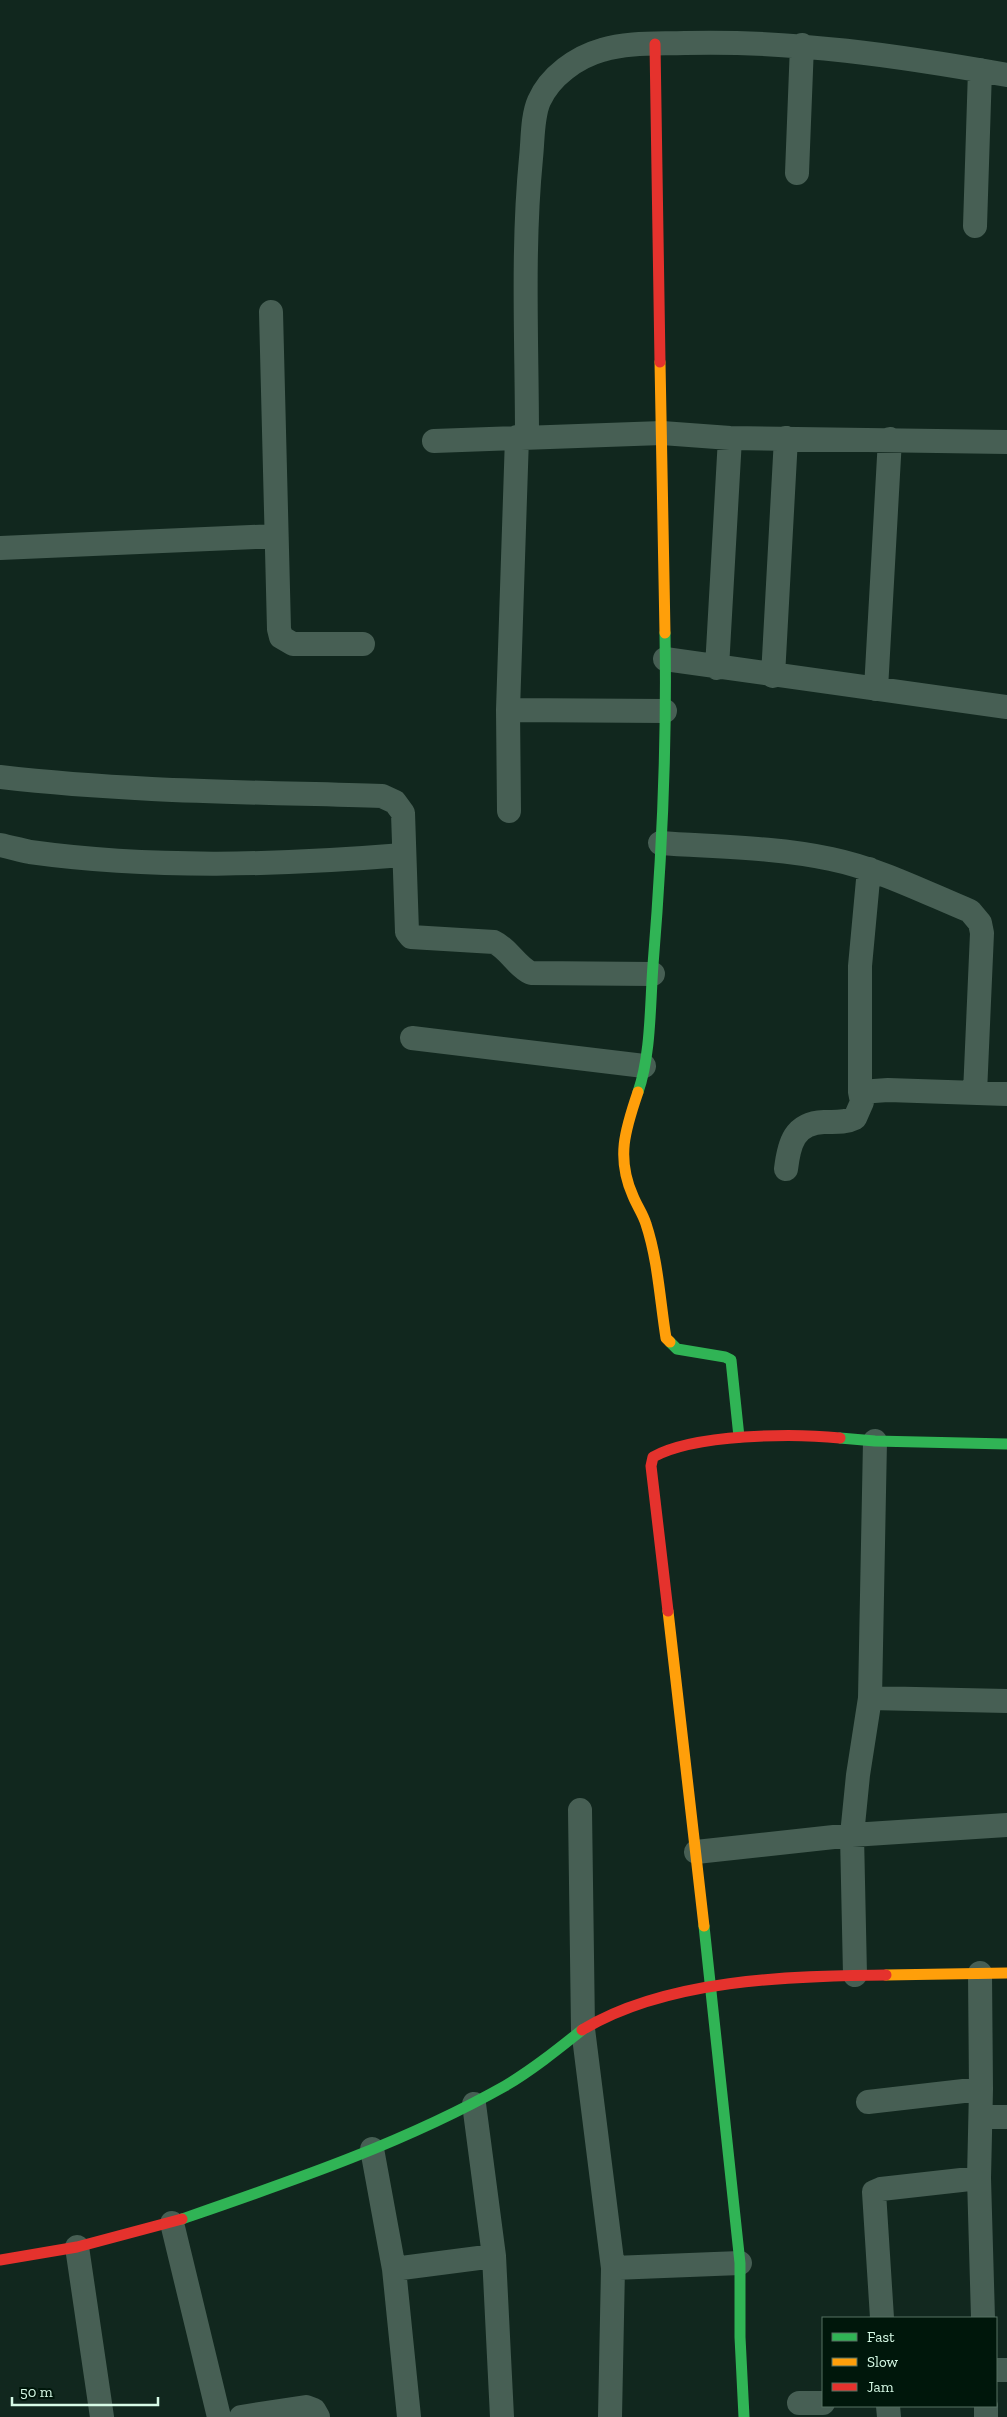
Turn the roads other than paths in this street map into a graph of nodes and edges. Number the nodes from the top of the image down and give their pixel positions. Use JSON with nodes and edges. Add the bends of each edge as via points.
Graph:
{"nodes":[{"id":1,"x":655,"y":44,"type":"junction"},
{"id":2,"x":802,"y":45,"type":"junction"},
{"id":3,"x":980,"y":70,"type":"junction"},
{"id":4,"x":1007,"y":74,"type":"edge"},
{"id":5,"x":797,"y":173,"type":"dead end"},
{"id":6,"x":975,"y":226,"type":"dead end"},
{"id":7,"x":271,"y":312,"type":"dead end"},
{"id":8,"x":662,"y":433,"type":"junction"},
{"id":9,"x":522,"y":437,"type":"junction"},
{"id":10,"x":730,"y":438,"type":"junction"},
{"id":11,"x":786,"y":438,"type":"junction"},
{"id":12,"x":890,"y":439,"type":"junction"},
{"id":13,"x":434,"y":441,"type":"dead end"},
{"id":14,"x":1007,"y":442,"type":"edge"},
{"id":15,"x":276,"y":536,"type":"junction"},
{"id":16,"x":0,"y":548,"type":"edge"},
{"id":17,"x":363,"y":644,"type":"dead end"},
{"id":18,"x":665,"y":659,"type":"junction"},
{"id":19,"x":717,"y":668,"type":"junction"},
{"id":20,"x":773,"y":676,"type":"junction"},
{"id":21,"x":876,"y":689,"type":"junction"},
{"id":22,"x":1007,"y":707,"type":"edge"},
{"id":23,"x":508,"y":710,"type":"junction"},
{"id":24,"x":665,"y":711,"type":"junction"},
{"id":25,"x":0,"y":777,"type":"edge"},
{"id":26,"x":509,"y":811,"type":"dead end"},
{"id":27,"x":660,"y":843,"type":"junction"},
{"id":28,"x":0,"y":845,"type":"edge"},
{"id":29,"x":403,"y":855,"type":"junction"},
{"id":30,"x":868,"y":869,"type":"junction"},
{"id":31,"x":653,"y":974,"type":"junction"},
{"id":32,"x":412,"y":1038,"type":"dead end"},
{"id":33,"x":644,"y":1066,"type":"junction"},
{"id":34,"x":860,"y":1092,"type":"junction"},
{"id":35,"x":975,"y":1093,"type":"junction"},
{"id":36,"x":1007,"y":1094,"type":"edge"},
{"id":37,"x":786,"y":1169,"type":"dead end"},
{"id":38,"x":739,"y":1437,"type":"junction"},
{"id":39,"x":875,"y":1441,"type":"junction"},
{"id":40,"x":1007,"y":1444,"type":"edge"},
{"id":41,"x":870,"y":1698,"type":"junction"},
{"id":42,"x":1007,"y":1701,"type":"edge"},
{"id":43,"x":580,"y":1810,"type":"dead end"},
{"id":44,"x":1007,"y":1825,"type":"edge"},
{"id":45,"x":852,"y":1835,"type":"junction"},
{"id":46,"x":696,"y":1852,"type":"junction"},
{"id":47,"x":980,"y":1973,"type":"junction"},
{"id":48,"x":1007,"y":1974,"type":"edge"},
{"id":49,"x":855,"y":1975,"type":"junction"},
{"id":50,"x":711,"y":1987,"type":"junction"},
{"id":51,"x":583,"y":2029,"type":"junction"},
{"id":52,"x":981,"y":2089,"type":"junction"},
{"id":53,"x":868,"y":2102,"type":"dead end"},
{"id":54,"x":474,"y":2104,"type":"junction"},
{"id":55,"x":980,"y":2117,"type":"junction"},
{"id":56,"x":1007,"y":2117,"type":"edge"},
{"id":57,"x":372,"y":2148,"type":"junction"},
{"id":58,"x":979,"y":2178,"type":"junction"},
{"id":59,"x":172,"y":2223,"type":"junction"},
{"id":60,"x":78,"y":2247,"type":"junction"},
{"id":61,"x":494,"y":2256,"type":"junction"},
{"id":62,"x":0,"y":2260,"type":"edge"},
{"id":63,"x":740,"y":2263,"type":"junction"},
{"id":64,"x":612,"y":2268,"type":"junction"},
{"id":65,"x":394,"y":2270,"type":"junction"},
{"id":66,"x":882,"y":2317,"type":"edge"},
{"id":67,"x":983,"y":2317,"type":"edge"},
{"id":68,"x":799,"y":2403,"type":"dead end"},
{"id":69,"x":822,"y":2403,"type":"edge"},
{"id":70,"x":102,"y":2417,"type":"edge"},
{"id":71,"x":219,"y":2417,"type":"edge"},
{"id":72,"x":241,"y":2417,"type":"edge"},
{"id":73,"x":318,"y":2417,"type":"edge"},
{"id":74,"x":409,"y":2417,"type":"edge"},
{"id":75,"x":502,"y":2417,"type":"edge"},
{"id":76,"x":610,"y":2417,"type":"edge"},
{"id":77,"x":744,"y":2417,"type":"edge"}],
"edges":[{"from":1,"to":2,"type":"street"},
{"from":1,"to":8,"type":"street"},
{"from":1,"to":9,"type":"street","via":[[609,48],[581,58],[548,85],[538,104],[528,199]]},
{"from":2,"to":3,"type":"street"},
{"from":2,"to":5,"type":"street"},
{"from":3,"to":4,"type":"street"},
{"from":3,"to":6,"type":"street"},
{"from":7,"to":15,"type":"street"},
{"from":8,"to":9,"type":"street"},
{"from":8,"to":10,"type":"street"},
{"from":8,"to":18,"type":"street"},
{"from":9,"to":13,"type":"street"},
{"from":9,"to":23,"type":"street"},
{"from":10,"to":11,"type":"street"},
{"from":10,"to":19,"type":"street"},
{"from":11,"to":12,"type":"street"},
{"from":11,"to":20,"type":"street"},
{"from":12,"to":14,"type":"street"},
{"from":12,"to":21,"type":"street"},
{"from":15,"to":16,"type":"street"},
{"from":15,"to":17,"type":"street","via":[[281,637],[293,644]]},
{"from":18,"to":19,"type":"street"},
{"from":18,"to":24,"type":"street"},
{"from":19,"to":20,"type":"street"},
{"from":20,"to":21,"type":"street"},
{"from":21,"to":22,"type":"street"},
{"from":23,"to":24,"type":"street"},
{"from":23,"to":26,"type":"street"},
{"from":24,"to":27,"type":"street"},
{"from":25,"to":29,"type":"street","via":[[79,786],[187,792],[382,796],[395,802],[403,813]]},
{"from":27,"to":30,"type":"street","via":[[798,853]]},
{"from":27,"to":31,"type":"street"},
{"from":28,"to":29,"type":"street","via":[[30,852],[158,862],[299,862]]},
{"from":29,"to":31,"type":"street","via":[[407,932],[413,938],[494,942],[531,973]]},
{"from":30,"to":34,"type":"street","via":[[860,966]]},
{"from":30,"to":35,"type":"street","via":[[970,910],[980,923]]},
{"from":31,"to":33,"type":"street"},
{"from":32,"to":33,"type":"street"},
{"from":33,"to":38,"type":"street","via":[[625,1129],[622,1158],[632,1195],[646,1223],[666,1338],[677,1349],[731,1360]]},
{"from":34,"to":35,"type":"street"},
{"from":34,"to":37,"type":"street","via":[[862,1102],[855,1118],[837,1123],[814,1123],[799,1132],[789,1146]]},
{"from":35,"to":36,"type":"street"},
{"from":38,"to":39,"type":"street","via":[[815,1435]]},
{"from":38,"to":46,"type":"street","via":[[667,1449],[653,1457],[651,1466]]},
{"from":39,"to":40,"type":"street"},
{"from":39,"to":41,"type":"street"},
{"from":41,"to":42,"type":"street"},
{"from":41,"to":45,"type":"street"},
{"from":43,"to":51,"type":"street"},
{"from":44,"to":45,"type":"street"},
{"from":45,"to":46,"type":"street"},
{"from":45,"to":49,"type":"street"},
{"from":46,"to":50,"type":"street"},
{"from":47,"to":48,"type":"street"},
{"from":47,"to":49,"type":"street"},
{"from":47,"to":52,"type":"street"},
{"from":49,"to":50,"type":"street","via":[[761,1980]]},
{"from":50,"to":51,"type":"street","via":[[664,1996],[622,2010]]},
{"from":50,"to":63,"type":"street"},
{"from":51,"to":54,"type":"street","via":[[544,2060]]},
{"from":51,"to":64,"type":"street"},
{"from":52,"to":53,"type":"street"},
{"from":52,"to":55,"type":"street"},
{"from":54,"to":57,"type":"street"},
{"from":54,"to":61,"type":"street"},
{"from":55,"to":56,"type":"street"},
{"from":55,"to":58,"type":"street"},
{"from":57,"to":59,"type":"street"},
{"from":57,"to":65,"type":"street"},
{"from":58,"to":66,"type":"street","via":[[874,2192]]},
{"from":58,"to":67,"type":"street"},
{"from":59,"to":60,"type":"street"},
{"from":59,"to":71,"type":"street"},
{"from":60,"to":62,"type":"street"},
{"from":60,"to":70,"type":"street"},
{"from":61,"to":65,"type":"street"},
{"from":61,"to":75,"type":"street"},
{"from":63,"to":64,"type":"street"},
{"from":63,"to":77,"type":"street"},
{"from":64,"to":76,"type":"street"},
{"from":65,"to":74,"type":"street"},
{"from":68,"to":69,"type":"street"},
{"from":72,"to":73,"type":"street","via":[[306,2407],[314,2410]]}]}
